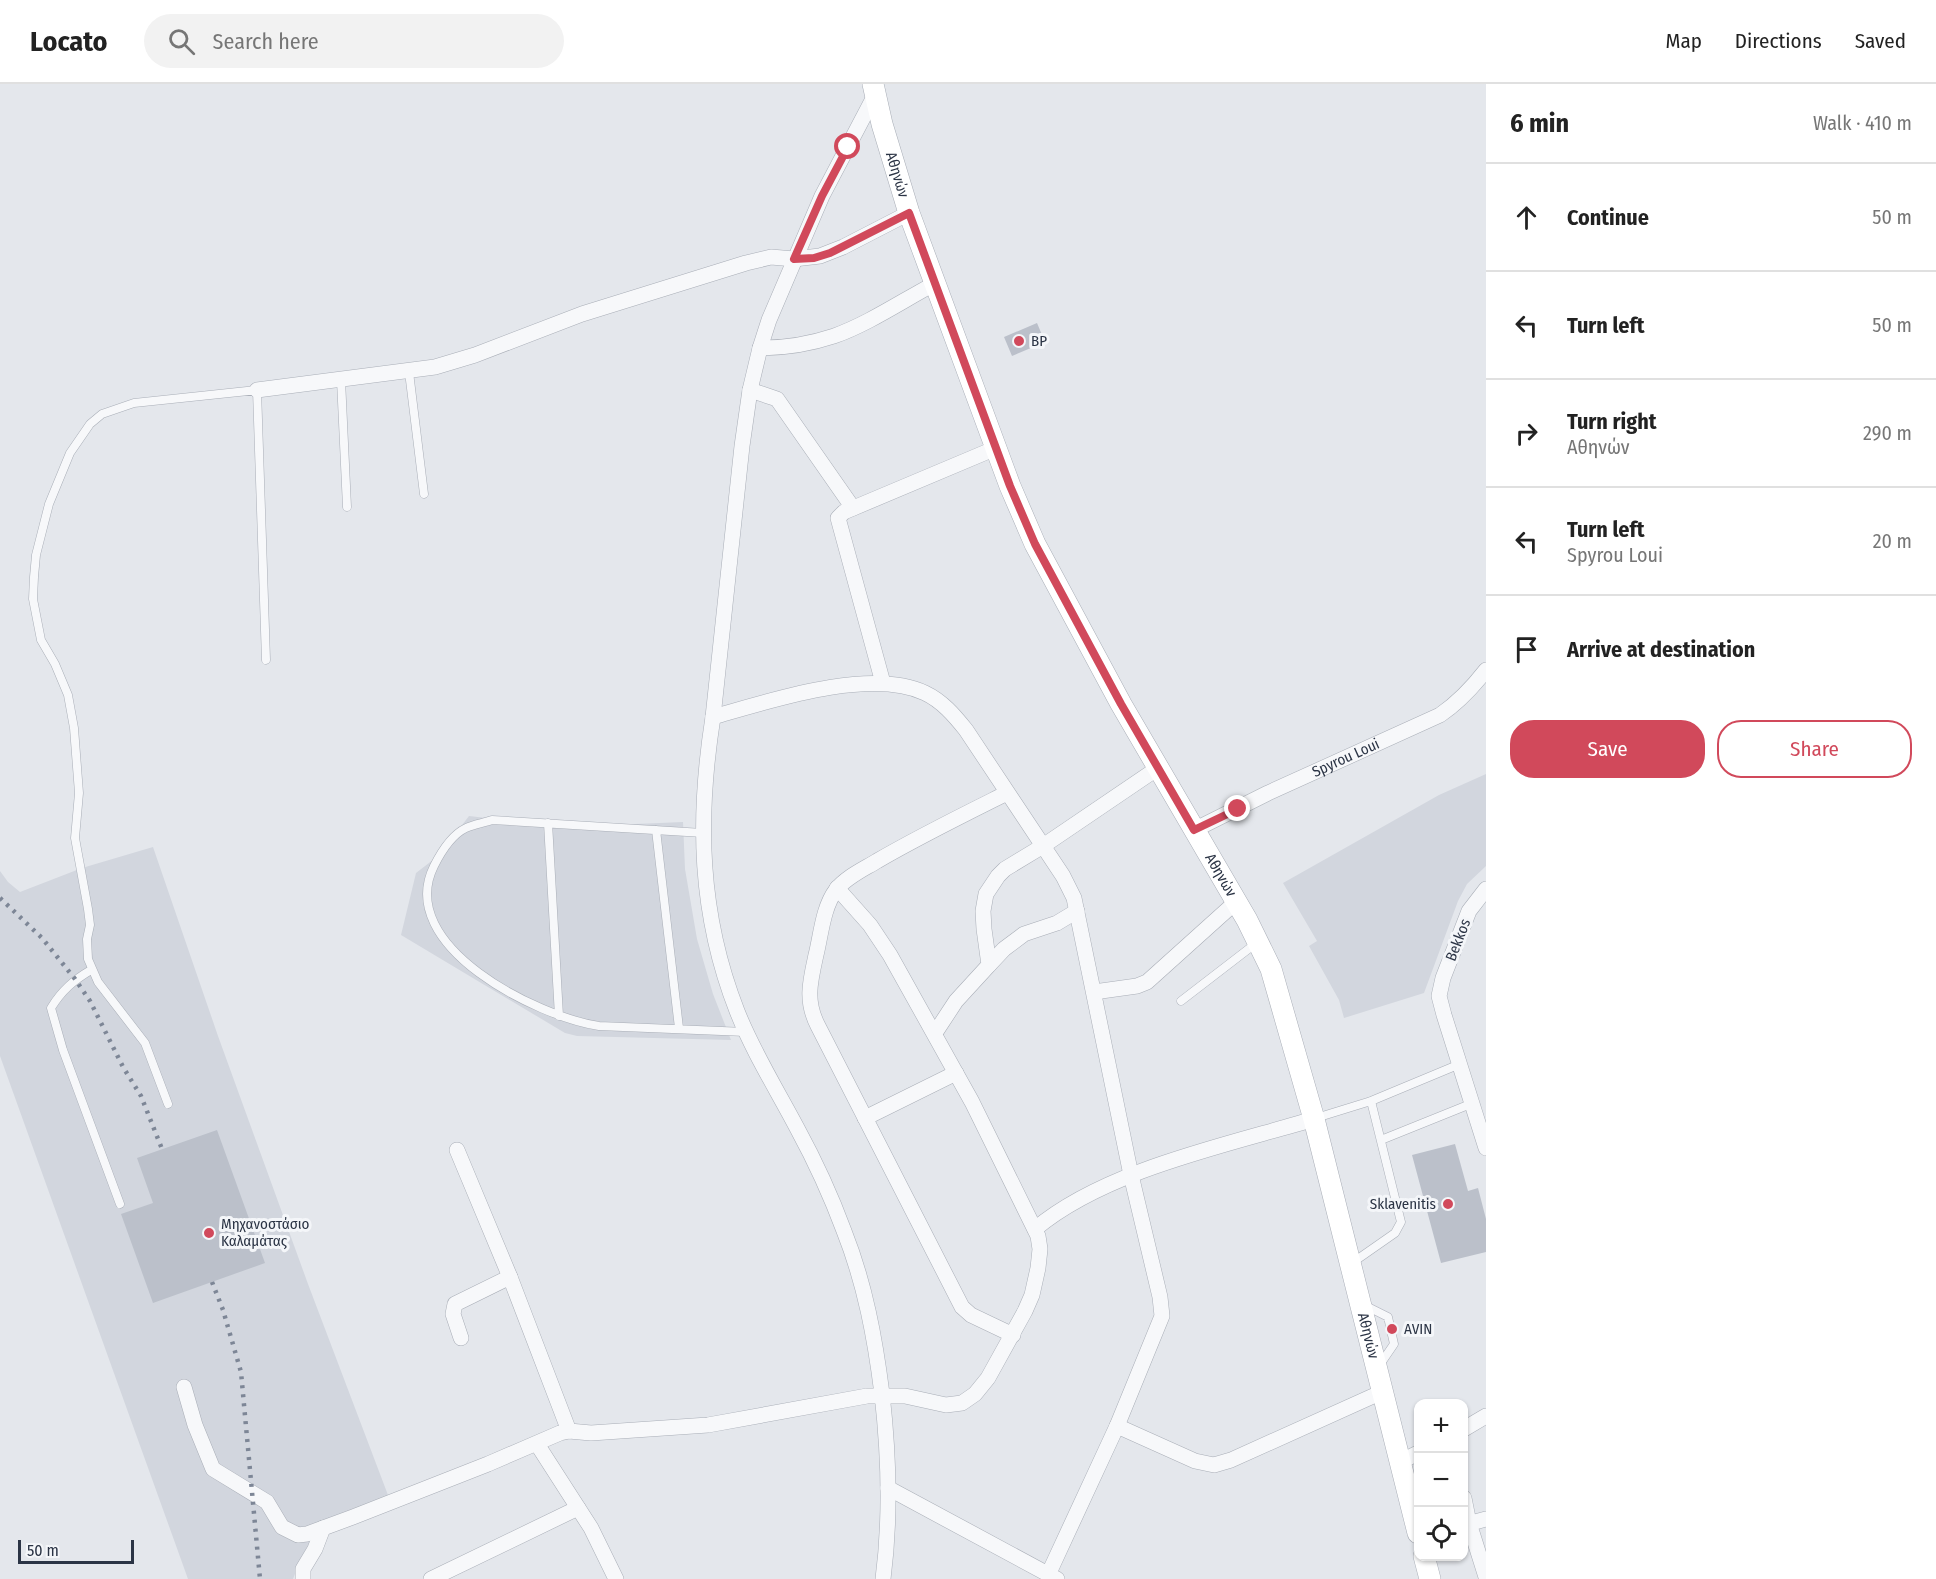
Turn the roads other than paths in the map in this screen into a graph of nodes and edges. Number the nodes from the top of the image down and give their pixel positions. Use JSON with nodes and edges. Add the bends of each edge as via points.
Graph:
{"nodes":[{"id":1,"x":874,"y":89,"type":"edge"},
{"id":2,"x":909,"y":213,"type":"junction"},
{"id":3,"x":794,"y":259,"type":"junction"},
{"id":4,"x":934,"y":284,"type":"junction"},
{"id":5,"x":760,"y":348,"type":"junction"},
{"id":6,"x":409,"y":372,"type":"junction"},
{"id":7,"x":341,"y":380,"type":"junction"},
{"id":8,"x":257,"y":390,"type":"junction"},
{"id":9,"x":750,"y":390,"type":"junction"},
{"id":10,"x":996,"y":448,"type":"junction"},
{"id":11,"x":424,"y":494,"type":"dead end"},
{"id":12,"x":347,"y":507,"type":"dead end"},
{"id":13,"x":853,"y":508,"type":"junction"},
{"id":14,"x":266,"y":660,"type":"dead end"},
{"id":15,"x":1486,"y":670,"type":"edge"},
{"id":16,"x":883,"y":683,"type":"junction"},
{"id":17,"x":713,"y":717,"type":"junction"},
{"id":18,"x":1158,"y":768,"type":"junction"},
{"id":19,"x":1007,"y":793,"type":"junction"},
{"id":20,"x":548,"y":823,"type":"junction"},
{"id":21,"x":656,"y":830,"type":"junction"},
{"id":22,"x":1194,"y":830,"type":"junction"},
{"id":23,"x":703,"y":833,"type":"junction"},
{"id":24,"x":1043,"y":846,"type":"junction"},
{"id":25,"x":837,"y":888,"type":"junction"},
{"id":26,"x":1486,"y":889,"type":"edge"},
{"id":27,"x":1237,"y":901,"type":"junction"},
{"id":28,"x":1077,"y":911,"type":"junction"},
{"id":29,"x":1259,"y":941,"type":"junction"},
{"id":30,"x":989,"y":965,"type":"junction"},
{"id":31,"x":91,"y":970,"type":"junction"},
{"id":32,"x":1094,"y":992,"type":"junction"},
{"id":33,"x":1181,"y":1001,"type":"dead end"},
{"id":34,"x":559,"y":1016,"type":"junction"},
{"id":35,"x":680,"y":1028,"type":"junction"},
{"id":36,"x":746,"y":1032,"type":"junction"},
{"id":37,"x":935,"y":1033,"type":"junction"},
{"id":38,"x":1460,"y":1064,"type":"junction"},
{"id":39,"x":956,"y":1072,"type":"junction"},
{"id":40,"x":1371,"y":1101,"type":"junction"},
{"id":41,"x":1473,"y":1103,"type":"junction"},
{"id":42,"x":168,"y":1104,"type":"dead end"},
{"id":43,"x":865,"y":1118,"type":"junction"},
{"id":44,"x":1314,"y":1119,"type":"junction"},
{"id":45,"x":1381,"y":1140,"type":"junction"},
{"id":46,"x":1486,"y":1148,"type":"edge"},
{"id":47,"x":457,"y":1150,"type":"dead end"},
{"id":48,"x":1131,"y":1175,"type":"junction"},
{"id":49,"x":120,"y":1204,"type":"dead end"},
{"id":50,"x":1035,"y":1229,"type":"junction"},
{"id":51,"x":1350,"y":1265,"type":"junction"},
{"id":52,"x":510,"y":1277,"type":"junction"},
{"id":53,"x":1013,"y":1335,"type":"junction"},
{"id":54,"x":461,"y":1338,"type":"dead end"},
{"id":55,"x":184,"y":1387,"type":"dead end"},
{"id":56,"x":1382,"y":1392,"type":"junction"},
{"id":57,"x":882,"y":1395,"type":"junction"},
{"id":58,"x":1486,"y":1416,"type":"edge"},
{"id":59,"x":1118,"y":1426,"type":"junction"},
{"id":60,"x":1468,"y":1427,"type":"edge"},
{"id":61,"x":569,"y":1431,"type":"junction"},
{"id":62,"x":537,"y":1444,"type":"junction"},
{"id":63,"x":1409,"y":1457,"type":"edge"},
{"id":64,"x":888,"y":1488,"type":"junction"},
{"id":65,"x":1416,"y":1507,"type":"edge"},
{"id":66,"x":578,"y":1508,"type":"junction"},
{"id":67,"x":1486,"y":1519,"type":"edge"},
{"id":68,"x":1468,"y":1524,"type":"edge"},
{"id":69,"x":323,"y":1528,"type":"junction"},
{"id":70,"x":1468,"y":1529,"type":"edge"},
{"id":71,"x":1426,"y":1561,"type":"edge"},
{"id":72,"x":1052,"y":1577,"type":"edge"},
{"id":73,"x":1486,"y":1577,"type":"edge"},
{"id":74,"x":303,"y":1579,"type":"edge"},
{"id":75,"x":431,"y":1579,"type":"edge"},
{"id":76,"x":616,"y":1579,"type":"edge"},
{"id":77,"x":883,"y":1579,"type":"edge"},
{"id":78,"x":1430,"y":1579,"type":"edge"}],
"edges":[{"from":1,"to":2,"type":"main road","name":"Αθηνών"},
{"from":1,"to":3,"type":"street"},
{"from":2,"to":3,"type":"street","via":[[830,253]]},
{"from":2,"to":4,"type":"main road","name":"Αθηνών"},
{"from":3,"to":5,"type":"street"},
{"from":3,"to":6,"type":"street","via":[[771,257],[746,262],[582,314],[460,360]]},
{"from":4,"to":5,"type":"street","via":[[832,337],[785,348]]},
{"from":4,"to":10,"type":"main road","name":"Αθηνών"},
{"from":5,"to":9,"type":"street"},
{"from":6,"to":7,"type":"street"},
{"from":6,"to":11,"type":"lane"},
{"from":7,"to":8,"type":"street"},
{"from":7,"to":12,"type":"lane"},
{"from":8,"to":14,"type":"lane"},
{"from":8,"to":31,"type":"lane","via":[[134,403],[102,414],[70,453],[49,504],[36,555],[33,599],[41,640],[68,695],[74,728],[79,793],[75,838],[90,925],[87,950]]},
{"from":9,"to":13,"type":"street","via":[[777,399]]},
{"from":9,"to":17,"type":"street"},
{"from":10,"to":13,"type":"street"},
{"from":10,"to":18,"type":"main road","name":"Αθηνών","via":[[1035,544]]},
{"from":13,"to":16,"type":"street","via":[[840,515],[839,524]]},
{"from":15,"to":22,"type":"street","name":"Spyrou Loui","via":[[1457,704],[1440,715]]},
{"from":16,"to":17,"type":"street","via":[[815,691]]},
{"from":16,"to":19,"type":"street","via":[[920,690],[950,711]]},
{"from":17,"to":23,"type":"street"},
{"from":18,"to":22,"type":"main road","name":"Αθηνών"},
{"from":18,"to":24,"type":"street"},
{"from":19,"to":24,"type":"street"},
{"from":19,"to":25,"type":"street","via":[[921,836]]},
{"from":20,"to":21,"type":"lane"},
{"from":20,"to":34,"type":"lane"},
{"from":20,"to":34,"type":"lane","via":[[492,820],[464,828],[443,849],[431,872],[426,899],[435,926],[475,970]]},
{"from":21,"to":23,"type":"lane"},
{"from":21,"to":35,"type":"lane"},
{"from":22,"to":27,"type":"main road","name":"Αθηνών"},
{"from":23,"to":36,"type":"street","via":[[711,922],[724,974]]},
{"from":24,"to":28,"type":"street","via":[[1069,886]]},
{"from":24,"to":30,"type":"street","via":[[1005,869],[986,894],[983,911]]},
{"from":25,"to":37,"type":"street","via":[[876,932]]},
{"from":25,"to":43,"type":"street","via":[[828,907],[816,958],[810,1009]]},
{"from":26,"to":38,"type":"street","name":"Bekkos","via":[[1464,924],[1439,996]]},
{"from":27,"to":29,"type":"main road","name":"Αθηνών"},
{"from":27,"to":32,"type":"street","via":[[1147,982]]},
{"from":28,"to":30,"type":"street","via":[[1057,923],[1024,934]]},
{"from":28,"to":32,"type":"street"},
{"from":29,"to":33,"type":"lane"},
{"from":29,"to":44,"type":"main road","name":"Αθηνών","via":[[1279,994]]},
{"from":30,"to":37,"type":"street","via":[[956,1001]]},
{"from":31,"to":42,"type":"lane","via":[[145,1043]]},
{"from":31,"to":49,"type":"lane","via":[[60,993],[51,1008]]},
{"from":32,"to":48,"type":"street"},
{"from":34,"to":35,"type":"lane","via":[[599,1026]]},
{"from":35,"to":36,"type":"lane"},
{"from":36,"to":57,"type":"street","via":[[816,1166],[844,1230],[868,1308]]},
{"from":37,"to":39,"type":"street"},
{"from":38,"to":40,"type":"lane"},
{"from":38,"to":41,"type":"street"},
{"from":39,"to":43,"type":"street"},
{"from":39,"to":50,"type":"street"},
{"from":40,"to":44,"type":"lane"},
{"from":40,"to":45,"type":"lane"},
{"from":41,"to":45,"type":"lane"},
{"from":41,"to":46,"type":"street"},
{"from":43,"to":53,"type":"street","via":[[962,1307]]},
{"from":44,"to":48,"type":"street"},
{"from":44,"to":51,"type":"main road","name":"Αθηνών"},
{"from":45,"to":51,"type":"lane","via":[[1401,1222],[1395,1233]]},
{"from":47,"to":52,"type":"street"},
{"from":48,"to":50,"type":"street","via":[[1058,1212]]},
{"from":48,"to":59,"type":"street","via":[[1162,1316]]},
{"from":50,"to":53,"type":"street","via":[[1040,1242],[1038,1268],[1030,1299]]},
{"from":51,"to":56,"type":"main road","name":"Αθηνών"},
{"from":52,"to":54,"type":"street","via":[[455,1304],[453,1314]]},
{"from":52,"to":61,"type":"street"},
{"from":53,"to":57,"type":"street","via":[[979,1390],[962,1403],[946,1406],[912,1397]]},
{"from":55,"to":69,"type":"street","via":[[213,1469],[267,1502],[278,1522],[291,1533],[302,1535]]},
{"from":56,"to":59,"type":"street","via":[[1214,1465],[1195,1461]]},
{"from":56,"to":63,"type":"main road","name":"Αθηνών"},
{"from":57,"to":61,"type":"street","via":[[845,1398],[699,1426]]},
{"from":57,"to":64,"type":"street"},
{"from":58,"to":60,"type":"street"},
{"from":59,"to":72,"type":"street"},
{"from":61,"to":62,"type":"street"},
{"from":62,"to":66,"type":"street"},
{"from":62,"to":69,"type":"street"},
{"from":63,"to":65,"type":"main road","name":"Αθηνών"},
{"from":64,"to":72,"type":"street"},
{"from":64,"to":77,"type":"street"},
{"from":66,"to":75,"type":"street"},
{"from":66,"to":76,"type":"street"},
{"from":67,"to":68,"type":"street"},
{"from":69,"to":74,"type":"street","via":[[303,1569]]},
{"from":70,"to":73,"type":"street"},
{"from":71,"to":78,"type":"main road"}]}
